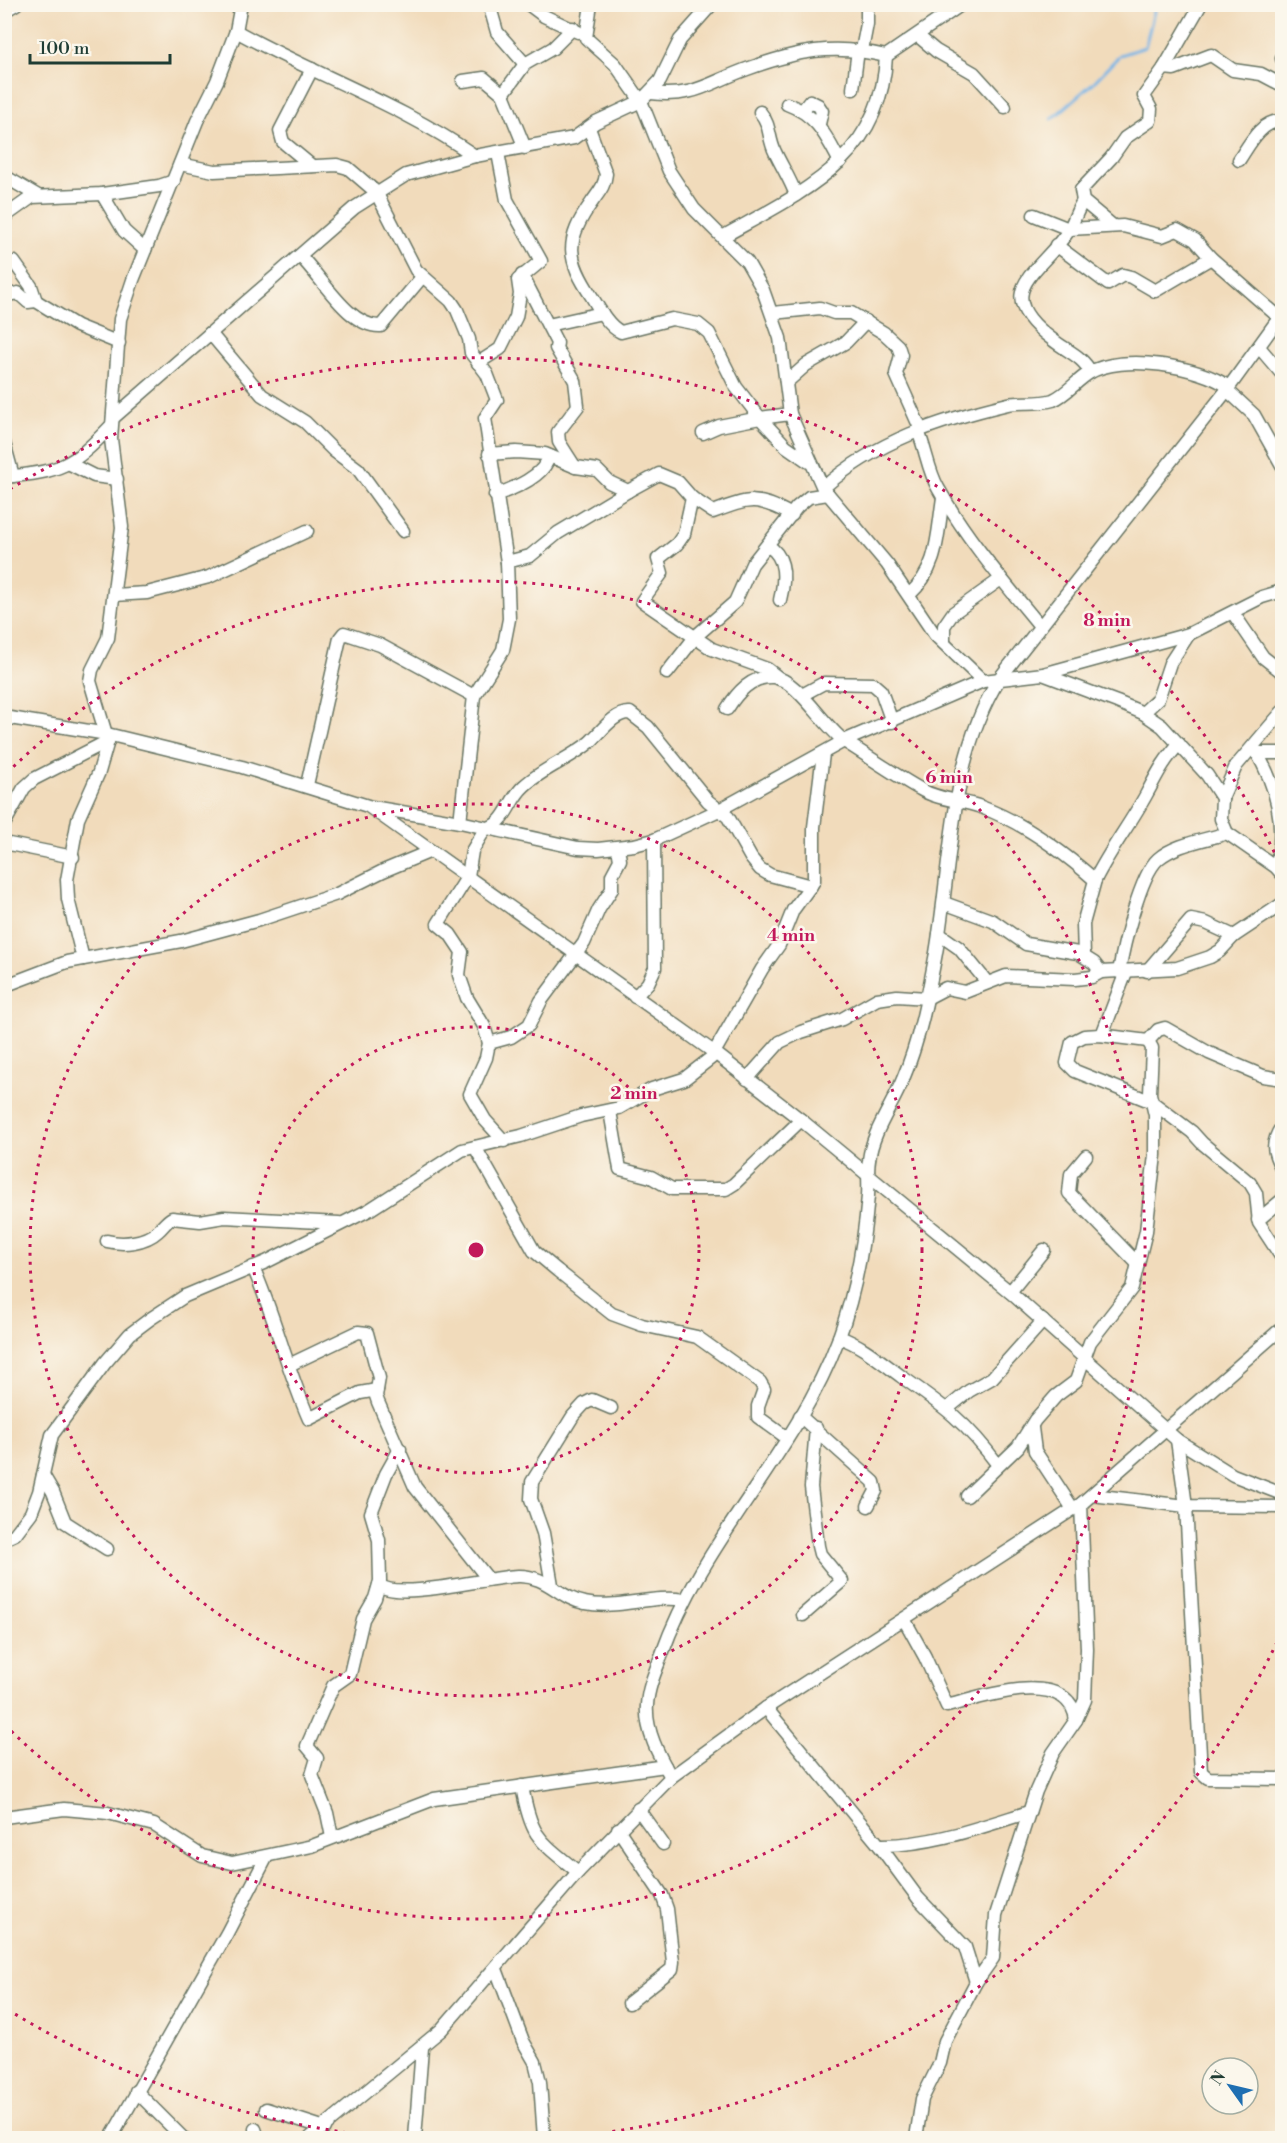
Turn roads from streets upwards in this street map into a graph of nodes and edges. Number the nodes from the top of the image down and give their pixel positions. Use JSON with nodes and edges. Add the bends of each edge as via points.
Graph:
{"nodes":[{"id":1,"x":16,"y":4,"type":"edge"},
{"id":2,"x":241,"y":4,"type":"edge"},
{"id":3,"x":489,"y":4,"type":"edge"},
{"id":4,"x":528,"y":4,"type":"edge"},
{"id":5,"x":591,"y":4,"type":"edge"},
{"id":6,"x":712,"y":4,"type":"edge"},
{"id":7,"x":867,"y":4,"type":"edge"},
{"id":8,"x":962,"y":4,"type":"edge"},
{"id":9,"x":1201,"y":4,"type":"edge"},
{"id":10,"x":4,"y":10,"type":"edge"},
{"id":11,"x":573,"y":28,"type":"junction"},
{"id":12,"x":236,"y":31,"type":"junction"},
{"id":13,"x":918,"y":36,"type":"junction"},
{"id":14,"x":586,"y":38,"type":"junction"},
{"id":15,"x":860,"y":50,"type":"junction"},
{"id":16,"x":886,"y":56,"type":"junction"},
{"id":17,"x":525,"y":64,"type":"junction"},
{"id":18,"x":312,"y":69,"type":"junction"},
{"id":19,"x":1164,"y":69,"type":"junction"},
{"id":20,"x":463,"y":81,"type":"dead end"},
{"id":21,"x":1282,"y":85,"type":"edge"},
{"id":22,"x":853,"y":89,"type":"dead end"},
{"id":23,"x":503,"y":94,"type":"junction"},
{"id":24,"x":646,"y":97,"type":"junction"},
{"id":25,"x":788,"y":104,"type":"dead end"},
{"id":26,"x":1005,"y":107,"type":"dead end"},
{"id":27,"x":760,"y":112,"type":"dead end"},
{"id":28,"x":1282,"y":121,"type":"edge"},
{"id":29,"x":589,"y":128,"type":"junction"},
{"id":30,"x":525,"y":148,"type":"junction"},
{"id":31,"x":498,"y":153,"type":"junction"},
{"id":32,"x":475,"y":156,"type":"junction"},
{"id":33,"x":1239,"y":160,"type":"dead end"},
{"id":34,"x":840,"y":162,"type":"junction"},
{"id":35,"x":180,"y":164,"type":"junction"},
{"id":36,"x":312,"y":166,"type":"junction"},
{"id":37,"x":4,"y":176,"type":"edge"},
{"id":38,"x":174,"y":181,"type":"junction"},
{"id":39,"x":376,"y":192,"type":"junction"},
{"id":40,"x":102,"y":194,"type":"junction"},
{"id":41,"x":796,"y":195,"type":"junction"},
{"id":42,"x":38,"y":196,"type":"junction"},
{"id":43,"x":1083,"y":201,"type":"junction"},
{"id":44,"x":1034,"y":215,"type":"dead end"},
{"id":45,"x":5,"y":217,"type":"edge"},
{"id":46,"x":1113,"y":226,"type":"junction"},
{"id":47,"x":1069,"y":229,"type":"junction"},
{"id":48,"x":724,"y":236,"type":"junction"},
{"id":49,"x":1056,"y":245,"type":"junction"},
{"id":50,"x":145,"y":250,"type":"junction"},
{"id":51,"x":300,"y":256,"type":"junction"},
{"id":52,"x":1210,"y":258,"type":"junction"},
{"id":53,"x":14,"y":262,"type":"dead end"},
{"id":54,"x":522,"y":276,"type":"junction"},
{"id":55,"x":422,"y":277,"type":"junction"},
{"id":56,"x":4,"y":296,"type":"edge"},
{"id":57,"x":36,"y":301,"type":"junction"},
{"id":58,"x":602,"y":313,"type":"junction"},
{"id":59,"x":772,"y":313,"type":"junction"},
{"id":60,"x":1281,"y":316,"type":"edge"},
{"id":61,"x":866,"y":321,"type":"junction"},
{"id":62,"x":548,"y":325,"type":"junction"},
{"id":63,"x":210,"y":333,"type":"junction"},
{"id":64,"x":118,"y":343,"type":"junction"},
{"id":65,"x":1259,"y":347,"type":"junction"},
{"id":66,"x":478,"y":363,"type":"junction"},
{"id":67,"x":1090,"y":372,"type":"junction"},
{"id":68,"x":1282,"y":375,"type":"edge"},
{"id":69,"x":788,"y":381,"type":"junction"},
{"id":70,"x":1228,"y":388,"type":"junction"},
{"id":71,"x":790,"y":414,"type":"junction"},
{"id":72,"x":760,"y":418,"type":"junction"},
{"id":73,"x":112,"y":422,"type":"junction"},
{"id":74,"x":919,"y":430,"type":"junction"},
{"id":75,"x":704,"y":433,"type":"dead end"},
{"id":76,"x":4,"y":443,"type":"edge"},
{"id":77,"x":489,"y":454,"type":"junction"},
{"id":78,"x":549,"y":456,"type":"junction"},
{"id":79,"x":810,"y":463,"type":"junction"},
{"id":80,"x":70,"y":464,"type":"junction"},
{"id":81,"x":1282,"y":465,"type":"edge"},
{"id":82,"x":576,"y":467,"type":"junction"},
{"id":83,"x":9,"y":477,"type":"edge"},
{"id":84,"x":117,"y":479,"type":"junction"},
{"id":85,"x":628,"y":491,"type":"junction"},
{"id":86,"x":826,"y":491,"type":"junction"},
{"id":87,"x":495,"y":495,"type":"junction"},
{"id":88,"x":692,"y":498,"type":"junction"},
{"id":89,"x":943,"y":498,"type":"junction"},
{"id":90,"x":792,"y":515,"type":"junction"},
{"id":91,"x":307,"y":531,"type":"dead end"},
{"id":92,"x":403,"y":531,"type":"dead end"},
{"id":93,"x":768,"y":546,"type":"junction"},
{"id":94,"x":507,"y":562,"type":"junction"},
{"id":95,"x":1001,"y":579,"type":"junction"},
{"id":96,"x":1282,"y":591,"type":"edge"},
{"id":97,"x":114,"y":595,"type":"junction"},
{"id":98,"x":909,"y":595,"type":"junction"},
{"id":99,"x":780,"y":600,"type":"dead end"},
{"id":100,"x":1233,"y":613,"type":"junction"},
{"id":101,"x":1040,"y":626,"type":"junction"},
{"id":102,"x":1189,"y":634,"type":"junction"},
{"id":103,"x":696,"y":636,"type":"junction"},
{"id":104,"x":944,"y":643,"type":"junction"},
{"id":105,"x":1282,"y":672,"type":"edge"},
{"id":106,"x":667,"y":673,"type":"dead end"},
{"id":107,"x":1042,"y":675,"type":"junction"},
{"id":108,"x":999,"y":679,"type":"junction"},
{"id":109,"x":781,"y":680,"type":"junction"},
{"id":110,"x":984,"y":681,"type":"junction"},
{"id":111,"x":802,"y":695,"type":"junction"},
{"id":112,"x":474,"y":696,"type":"junction"},
{"id":113,"x":727,"y":709,"type":"dead end"},
{"id":114,"x":1282,"y":712,"type":"edge"},
{"id":115,"x":1143,"y":713,"type":"junction"},
{"id":116,"x":4,"y":717,"type":"edge"},
{"id":117,"x":892,"y":722,"type":"junction"},
{"id":118,"x":108,"y":737,"type":"junction"},
{"id":119,"x":844,"y":741,"type":"junction"},
{"id":120,"x":1179,"y":744,"type":"junction"},
{"id":121,"x":1255,"y":750,"type":"junction"},
{"id":122,"x":1282,"y":753,"type":"edge"},
{"id":123,"x":823,"y":754,"type":"junction"},
{"id":124,"x":307,"y":785,"type":"junction"},
{"id":125,"x":1222,"y":798,"type":"junction"},
{"id":126,"x":958,"y":800,"type":"junction"},
{"id":127,"x":368,"y":806,"type":"junction"},
{"id":128,"x":719,"y":810,"type":"junction"},
{"id":129,"x":460,"y":822,"type":"junction"},
{"id":130,"x":4,"y":824,"type":"edge"},
{"id":131,"x":485,"y":829,"type":"junction"},
{"id":132,"x":1227,"y":833,"type":"junction"},
{"id":133,"x":654,"y":840,"type":"junction"},
{"id":134,"x":4,"y":843,"type":"edge"},
{"id":135,"x":618,"y":848,"type":"junction"},
{"id":136,"x":431,"y":851,"type":"junction"},
{"id":137,"x":73,"y":857,"type":"junction"},
{"id":138,"x":1280,"y":871,"type":"edge"},
{"id":139,"x":468,"y":876,"type":"junction"},
{"id":140,"x":1095,"y":880,"type":"junction"},
{"id":141,"x":811,"y":886,"type":"junction"},
{"id":142,"x":944,"y":903,"type":"junction"},
{"id":143,"x":1282,"y":904,"type":"edge"},
{"id":144,"x":939,"y":933,"type":"junction"},
{"id":145,"x":1234,"y":936,"type":"junction"},
{"id":146,"x":576,"y":954,"type":"junction"},
{"id":147,"x":1084,"y":956,"type":"junction"},
{"id":148,"x":82,"y":959,"type":"junction"},
{"id":149,"x":1147,"y":971,"type":"junction"},
{"id":150,"x":1101,"y":972,"type":"junction"},
{"id":151,"x":1123,"y":972,"type":"junction"},
{"id":152,"x":986,"y":981,"type":"junction"},
{"id":153,"x":4,"y":986,"type":"edge"},
{"id":154,"x":635,"y":997,"type":"junction"},
{"id":155,"x":927,"y":998,"type":"junction"},
{"id":156,"x":1102,"y":1035,"type":"junction"},
{"id":157,"x":1148,"y":1041,"type":"junction"},
{"id":158,"x":489,"y":1043,"type":"junction"},
{"id":159,"x":715,"y":1053,"type":"junction"},
{"id":160,"x":747,"y":1079,"type":"junction"},
{"id":161,"x":1282,"y":1079,"type":"edge"},
{"id":162,"x":1152,"y":1102,"type":"junction"},
{"id":163,"x":610,"y":1111,"type":"junction"},
{"id":164,"x":801,"y":1120,"type":"junction"},
{"id":165,"x":1282,"y":1126,"type":"edge"},
{"id":166,"x":504,"y":1141,"type":"junction"},
{"id":167,"x":475,"y":1147,"type":"junction"},
{"id":168,"x":1086,"y":1156,"type":"dead end"},
{"id":169,"x":1282,"y":1169,"type":"edge"},
{"id":170,"x":869,"y":1175,"type":"junction"},
{"id":171,"x":1282,"y":1200,"type":"edge"},
{"id":172,"x":1258,"y":1220,"type":"junction"},
{"id":173,"x":339,"y":1223,"type":"junction"},
{"id":174,"x":107,"y":1241,"type":"dead end"},
{"id":175,"x":1044,"y":1250,"type":"dead end"},
{"id":176,"x":1282,"y":1258,"type":"edge"},
{"id":177,"x":1138,"y":1264,"type":"junction"},
{"id":178,"x":253,"y":1267,"type":"junction"},
{"id":179,"x":1010,"y":1292,"type":"junction"},
{"id":180,"x":1043,"y":1321,"type":"junction"},
{"id":181,"x":1282,"y":1328,"type":"edge"},
{"id":182,"x":839,"y":1337,"type":"junction"},
{"id":183,"x":1083,"y":1357,"type":"junction"},
{"id":184,"x":289,"y":1365,"type":"junction"},
{"id":185,"x":377,"y":1390,"type":"junction"},
{"id":186,"x":611,"y":1408,"type":"dead end"},
{"id":187,"x":948,"y":1408,"type":"junction"},
{"id":188,"x":800,"y":1416,"type":"junction"},
{"id":189,"x":816,"y":1428,"type":"junction"},
{"id":190,"x":1032,"y":1428,"type":"junction"},
{"id":191,"x":1167,"y":1429,"type":"junction"},
{"id":192,"x":787,"y":1438,"type":"junction"},
{"id":193,"x":1177,"y":1440,"type":"junction"},
{"id":194,"x":400,"y":1449,"type":"junction"},
{"id":195,"x":998,"y":1465,"type":"junction"},
{"id":196,"x":42,"y":1475,"type":"junction"},
{"id":197,"x":1282,"y":1494,"type":"edge"},
{"id":198,"x":967,"y":1496,"type":"dead end"},
{"id":199,"x":1092,"y":1496,"type":"junction"},
{"id":200,"x":868,"y":1506,"type":"dead end"},
{"id":201,"x":1077,"y":1506,"type":"junction"},
{"id":202,"x":1186,"y":1506,"type":"junction"},
{"id":203,"x":1282,"y":1507,"type":"edge"},
{"id":204,"x":4,"y":1539,"type":"edge"},
{"id":205,"x":107,"y":1549,"type":"dead end"},
{"id":206,"x":488,"y":1579,"type":"junction"},
{"id":207,"x":379,"y":1585,"type":"junction"},
{"id":208,"x":552,"y":1585,"type":"junction"},
{"id":209,"x":685,"y":1600,"type":"junction"},
{"id":210,"x":803,"y":1615,"type":"dead end"},
{"id":211,"x":904,"y":1619,"type":"junction"},
{"id":212,"x":766,"y":1708,"type":"junction"},
{"id":213,"x":1076,"y":1720,"type":"junction"},
{"id":214,"x":668,"y":1771,"type":"junction"},
{"id":215,"x":1282,"y":1779,"type":"edge"},
{"id":216,"x":522,"y":1786,"type":"junction"},
{"id":217,"x":638,"y":1809,"type":"junction"},
{"id":218,"x":1029,"y":1812,"type":"junction"},
{"id":219,"x":4,"y":1817,"type":"edge"},
{"id":220,"x":618,"y":1829,"type":"junction"},
{"id":221,"x":332,"y":1837,"type":"junction"},
{"id":222,"x":663,"y":1845,"type":"dead end"},
{"id":223,"x":879,"y":1845,"type":"junction"},
{"id":224,"x":266,"y":1858,"type":"junction"},
{"id":225,"x":578,"y":1872,"type":"junction"},
{"id":226,"x":496,"y":1969,"type":"junction"},
{"id":227,"x":976,"y":1982,"type":"junction"},
{"id":228,"x":629,"y":2003,"type":"dead end"},
{"id":229,"x":422,"y":2048,"type":"junction"},
{"id":230,"x":136,"y":2091,"type":"junction"},
{"id":231,"x":266,"y":2109,"type":"dead end"},
{"id":232,"x":324,"y":2127,"type":"junction"},
{"id":233,"x":111,"y":2139,"type":"edge"},
{"id":234,"x":183,"y":2139,"type":"edge"},
{"id":235,"x":310,"y":2139,"type":"edge"},
{"id":236,"x":415,"y":2139,"type":"edge"},
{"id":237,"x":544,"y":2139,"type":"edge"},
{"id":238,"x":916,"y":2139,"type":"edge"}],
"edges":[{"from":1,"to":10,"type":"street"},
{"from":2,"to":12,"type":"street"},
{"from":3,"to":17,"type":"street","via":[[497,32]]},
{"from":4,"to":11,"type":"street","via":[[544,16]]},
{"from":5,"to":14,"type":"street"},
{"from":6,"to":24,"type":"street","via":[[680,40],[660,81]]},
{"from":7,"to":15,"type":"street","via":[[867,24]]},
{"from":8,"to":13,"type":"street"},
{"from":9,"to":19,"type":"street"},
{"from":11,"to":14,"type":"street"},
{"from":11,"to":17,"type":"street","via":[[553,48]]},
{"from":12,"to":18,"type":"street"},
{"from":12,"to":35,"type":"street"},
{"from":13,"to":16,"type":"street"},
{"from":13,"to":26,"type":"street","via":[[974,73]]},
{"from":14,"to":24,"type":"street"},
{"from":15,"to":16,"type":"street"},
{"from":15,"to":22,"type":"street"},
{"from":15,"to":24,"type":"street","via":[[818,49],[747,69],[689,93]]},
{"from":16,"to":34,"type":"street","via":[[885,80],[874,116]]},
{"from":17,"to":23,"type":"street"},
{"from":18,"to":32,"type":"street","via":[[387,103]]},
{"from":18,"to":36,"type":"street","via":[[279,131],[283,142]]},
{"from":19,"to":21,"type":"street","via":[[1211,55],[1233,70],[1261,74]]},
{"from":19,"to":43,"type":"street","via":[[1144,96],[1151,109],[1150,121],[1125,138],[1089,180],[1082,190]]},
{"from":20,"to":23,"type":"street","via":[[484,78]]},
{"from":23,"to":30,"type":"street"},
{"from":24,"to":29,"type":"street"},
{"from":24,"to":48,"type":"street","via":[[669,171],[694,209]]},
{"from":25,"to":34,"type":"street","via":[[803,110],[819,124]]},
{"from":27,"to":41,"type":"street"},
{"from":28,"to":33,"type":"street","via":[[1260,132]]},
{"from":29,"to":30,"type":"street","via":[[574,138]]},
{"from":29,"to":58,"type":"street","via":[[606,174],[605,182],[576,227],[571,252],[578,276]]},
{"from":30,"to":31,"type":"street"},
{"from":31,"to":32,"type":"street"},
{"from":31,"to":54,"type":"street","via":[[507,200],[541,258]]},
{"from":32,"to":39,"type":"street","via":[[406,175]]},
{"from":34,"to":41,"type":"street"},
{"from":35,"to":36,"type":"street","via":[[214,171]]},
{"from":35,"to":38,"type":"street"},
{"from":36,"to":39,"type":"street","via":[[348,168]]},
{"from":37,"to":42,"type":"street"},
{"from":38,"to":40,"type":"street"},
{"from":38,"to":50,"type":"street"},
{"from":39,"to":51,"type":"street"},
{"from":39,"to":55,"type":"street"},
{"from":40,"to":42,"type":"street"},
{"from":40,"to":50,"type":"street","via":[[124,231]]},
{"from":41,"to":48,"type":"street"},
{"from":42,"to":45,"type":"street","via":[[26,199]]},
{"from":43,"to":46,"type":"street"},
{"from":43,"to":47,"type":"street"},
{"from":44,"to":47,"type":"street"},
{"from":46,"to":47,"type":"street"},
{"from":46,"to":52,"type":"street","via":[[1162,236],[1177,230],[1186,233]]},
{"from":47,"to":49,"type":"street"},
{"from":48,"to":59,"type":"street","via":[[747,262]]},
{"from":49,"to":52,"type":"street","via":[[1108,284],[1123,276],[1131,277],[1155,291]]},
{"from":49,"to":67,"type":"street","via":[[1027,279],[1022,303],[1034,324],[1086,362]]},
{"from":50,"to":64,"type":"street","via":[[120,319]]},
{"from":51,"to":55,"type":"street","via":[[356,319],[372,327],[381,326]]},
{"from":51,"to":63,"type":"street"},
{"from":52,"to":60,"type":"street"},
{"from":53,"to":57,"type":"street","via":[[31,286]]},
{"from":54,"to":62,"type":"street"},
{"from":54,"to":66,"type":"street","via":[[517,285],[518,310],[500,349]]},
{"from":55,"to":66,"type":"street","via":[[457,310]]},
{"from":56,"to":57,"type":"street","via":[[18,293],[28,302]]},
{"from":57,"to":64,"type":"street","via":[[77,326]]},
{"from":58,"to":62,"type":"street"},
{"from":58,"to":72,"type":"street","via":[[621,332],[672,319],[698,324],[709,333],[736,387]]},
{"from":59,"to":61,"type":"street","via":[[820,308],[851,313]]},
{"from":59,"to":69,"type":"street"},
{"from":60,"to":65,"type":"street"},
{"from":61,"to":69,"type":"street","via":[[846,342],[806,365]]},
{"from":61,"to":74,"type":"street","via":[[898,345],[901,355],[896,374]]},
{"from":62,"to":82,"type":"street","via":[[577,390],[578,406],[558,432],[559,442]]},
{"from":63,"to":73,"type":"street"},
{"from":63,"to":92,"type":"street","via":[[262,395],[306,422],[358,469]]},
{"from":64,"to":73,"type":"street"},
{"from":65,"to":68,"type":"street"},
{"from":65,"to":70,"type":"street"},
{"from":66,"to":77,"type":"street","via":[[487,374],[496,400],[485,418]]},
{"from":67,"to":70,"type":"street","via":[[1131,363],[1164,365],[1205,373]]},
{"from":67,"to":74,"type":"street","via":[[1052,400],[1009,404]]},
{"from":69,"to":71,"type":"street"},
{"from":70,"to":81,"type":"street","via":[[1254,415]]},
{"from":70,"to":101,"type":"street"},
{"from":71,"to":72,"type":"street"},
{"from":71,"to":79,"type":"street"},
{"from":72,"to":75,"type":"street"},
{"from":72,"to":79,"type":"street","via":[[786,446]]},
{"from":73,"to":80,"type":"street"},
{"from":73,"to":84,"type":"street"},
{"from":74,"to":86,"type":"street","via":[[905,434],[851,466]]},
{"from":74,"to":89,"type":"street"},
{"from":76,"to":83,"type":"street"},
{"from":77,"to":78,"type":"street"},
{"from":77,"to":87,"type":"street"},
{"from":78,"to":82,"type":"street"},
{"from":78,"to":87,"type":"street","via":[[545,466],[532,477]]},
{"from":79,"to":86,"type":"street"},
{"from":80,"to":83,"type":"street","via":[[36,475]]},
{"from":80,"to":84,"type":"street","via":[[94,476]]},
{"from":82,"to":85,"type":"street","via":[[597,470],[609,482]]},
{"from":84,"to":97,"type":"street","via":[[122,527]]},
{"from":85,"to":88,"type":"street","via":[[659,474],[678,482]]},
{"from":85,"to":94,"type":"street","via":[[558,533],[530,556]]},
{"from":86,"to":90,"type":"street","via":[[809,497]]},
{"from":86,"to":98,"type":"street"},
{"from":87,"to":94,"type":"street"},
{"from":88,"to":90,"type":"street","via":[[713,512],[755,499]]},
{"from":88,"to":103,"type":"street","via":[[684,534],[658,559],[662,573],[641,598],[643,604]]},
{"from":89,"to":95,"type":"street"},
{"from":89,"to":98,"type":"street","via":[[932,564],[925,579]]},
{"from":90,"to":93,"type":"street"},
{"from":91,"to":97,"type":"street","via":[[209,577],[147,593]]},
{"from":93,"to":99,"type":"street","via":[[782,558]]},
{"from":93,"to":103,"type":"street","via":[[752,564],[735,602]]},
{"from":94,"to":112,"type":"street","via":[[509,619],[504,645]]},
{"from":95,"to":101,"type":"street"},
{"from":95,"to":104,"type":"street","via":[[953,614],[944,626]]},
{"from":96,"to":100,"type":"street"},
{"from":97,"to":118,"type":"street","via":[[108,638],[90,681]]},
{"from":98,"to":104,"type":"street"},
{"from":100,"to":102,"type":"street"},
{"from":100,"to":105,"type":"street","via":[[1263,657]]},
{"from":101,"to":108,"type":"street"},
{"from":102,"to":107,"type":"street"},
{"from":102,"to":115,"type":"street","via":[[1170,663],[1158,699]]},
{"from":103,"to":106,"type":"street"},
{"from":103,"to":109,"type":"street","via":[[712,649],[767,669]]},
{"from":104,"to":110,"type":"street"},
{"from":107,"to":108,"type":"street"},
{"from":107,"to":115,"type":"street"},
{"from":108,"to":110,"type":"street"},
{"from":108,"to":126,"type":"street","via":[[974,728]]},
{"from":109,"to":111,"type":"street"},
{"from":109,"to":113,"type":"street","via":[[773,677],[744,686]]},
{"from":110,"to":117,"type":"street"},
{"from":111,"to":117,"type":"street","via":[[824,683],[873,684],[881,692]]},
{"from":111,"to":119,"type":"street"},
{"from":112,"to":124,"type":"street","via":[[381,645],[344,633]]},
{"from":112,"to":129,"type":"street"},
{"from":114,"to":121,"type":"street"},
{"from":115,"to":120,"type":"street"},
{"from":116,"to":118,"type":"street"},
{"from":117,"to":119,"type":"street"},
{"from":118,"to":124,"type":"street"},
{"from":118,"to":130,"type":"street","via":[[34,779],[24,788]]},
{"from":118,"to":137,"type":"street","via":[[99,772],[78,819]]},
{"from":119,"to":123,"type":"street"},
{"from":119,"to":126,"type":"street","via":[[920,790]]},
{"from":120,"to":125,"type":"street"},
{"from":120,"to":140,"type":"street","via":[[1157,771]]},
{"from":121,"to":122,"type":"street"},
{"from":121,"to":125,"type":"street","via":[[1236,766]]},
{"from":121,"to":138,"type":"street","via":[[1272,780],[1278,806]]},
{"from":123,"to":128,"type":"street"},
{"from":123,"to":141,"type":"street"},
{"from":124,"to":127,"type":"street"},
{"from":125,"to":132,"type":"street","via":[[1221,819]]},
{"from":126,"to":140,"type":"street","via":[[1012,819]]},
{"from":126,"to":142,"type":"street"},
{"from":127,"to":129,"type":"street"},
{"from":127,"to":136,"type":"street"},
{"from":128,"to":131,"type":"street","via":[[648,727],[625,713],[570,757],[523,786],[501,821]]},
{"from":128,"to":133,"type":"street"},
{"from":128,"to":141,"type":"street","via":[[728,817],[751,858],[765,872]]},
{"from":129,"to":131,"type":"street"},
{"from":131,"to":135,"type":"street","via":[[578,848]]},
{"from":131,"to":139,"type":"street","via":[[471,851]]},
{"from":132,"to":138,"type":"street"},
{"from":132,"to":151,"type":"street","via":[[1175,850],[1155,862],[1132,918]]},
{"from":133,"to":135,"type":"street"},
{"from":133,"to":154,"type":"street","via":[[655,968]]},
{"from":134,"to":137,"type":"street"},
{"from":135,"to":146,"type":"street","via":[[620,860],[612,875],[612,889]]},
{"from":136,"to":139,"type":"street"},
{"from":136,"to":148,"type":"street","via":[[337,894],[260,920],[181,941]]},
{"from":137,"to":148,"type":"street","via":[[66,890]]},
{"from":139,"to":146,"type":"street"},
{"from":139,"to":158,"type":"street","via":[[438,924],[462,952],[459,975]]},
{"from":140,"to":147,"type":"street","via":[[1083,924]]},
{"from":141,"to":159,"type":"street","via":[[793,910],[779,945]]},
{"from":142,"to":144,"type":"street"},
{"from":142,"to":147,"type":"street","via":[[993,921],[1026,944]]},
{"from":143,"to":145,"type":"street"},
{"from":144,"to":152,"type":"street","via":[[959,948]]},
{"from":144,"to":155,"type":"street"},
{"from":145,"to":149,"type":"street","via":[[1210,957],[1177,968]]},
{"from":145,"to":149,"type":"street","via":[[1191,920]]},
{"from":146,"to":154,"type":"street"},
{"from":146,"to":158,"type":"street","via":[[541,1001],[529,1025],[511,1037]]},
{"from":147,"to":150,"type":"street"},
{"from":148,"to":153,"type":"street"},
{"from":149,"to":151,"type":"street"},
{"from":150,"to":151,"type":"street"},
{"from":150,"to":152,"type":"street","via":[[1083,978],[1006,976]]},
{"from":151,"to":156,"type":"street"},
{"from":152,"to":155,"type":"street","via":[[965,992],[946,988]]},
{"from":154,"to":159,"type":"street"},
{"from":155,"to":160,"type":"street","via":[[882,998],[834,1023],[789,1037],[770,1051]]},
{"from":155,"to":170,"type":"street","via":[[904,1077],[873,1145]]},
{"from":156,"to":157,"type":"street"},
{"from":156,"to":162,"type":"street","via":[[1084,1035],[1072,1042],[1070,1068]]},
{"from":157,"to":161,"type":"street","via":[[1165,1028],[1209,1053],[1263,1076]]},
{"from":157,"to":162,"type":"street","via":[[1152,1048]]},
{"from":158,"to":166,"type":"street","via":[[470,1094],[488,1125]]},
{"from":159,"to":160,"type":"street"},
{"from":159,"to":163,"type":"street","via":[[684,1079],[652,1089]]},
{"from":160,"to":164,"type":"street"},
{"from":162,"to":172,"type":"street","via":[[1250,1183],[1256,1193]]},
{"from":162,"to":177,"type":"street","via":[[1155,1155]]},
{"from":163,"to":164,"type":"street","via":[[620,1169],[680,1190],[726,1189]]},
{"from":163,"to":166,"type":"street","via":[[581,1116]]},
{"from":164,"to":170,"type":"street"},
{"from":165,"to":169,"type":"street","via":[[1273,1143]]},
{"from":166,"to":167,"type":"street"},
{"from":167,"to":173,"type":"street","via":[[454,1155],[386,1200]]},
{"from":167,"to":192,"type":"street","via":[[534,1251],[612,1314],[652,1328],[697,1337],[751,1376],[764,1389],[758,1418]]},
{"from":168,"to":177,"type":"street","via":[[1071,1174],[1069,1193]]},
{"from":170,"to":179,"type":"street"},
{"from":170,"to":182,"type":"street","via":[[856,1275]]},
{"from":171,"to":172,"type":"street"},
{"from":172,"to":176,"type":"street"},
{"from":173,"to":174,"type":"street","via":[[172,1218],[145,1238],[123,1243]]},
{"from":173,"to":178,"type":"street"},
{"from":175,"to":179,"type":"street"},
{"from":177,"to":183,"type":"street","via":[[1132,1288]]},
{"from":178,"to":184,"type":"street"},
{"from":178,"to":196,"type":"street","via":[[185,1296],[130,1334],[52,1435]]},
{"from":179,"to":180,"type":"street"},
{"from":180,"to":183,"type":"street"},
{"from":180,"to":187,"type":"street","via":[[988,1382]]},
{"from":181,"to":191,"type":"street"},
{"from":182,"to":187,"type":"street","via":[[874,1354]]},
{"from":182,"to":188,"type":"street"},
{"from":183,"to":190,"type":"street","via":[[1076,1381],[1056,1396]]},
{"from":183,"to":191,"type":"street"},
{"from":184,"to":185,"type":"street","via":[[309,1419],[360,1393]]},
{"from":184,"to":185,"type":"street","via":[[363,1331],[369,1337],[380,1378]]},
{"from":185,"to":194,"type":"street","via":[[378,1402]]},
{"from":186,"to":208,"type":"street","via":[[592,1400],[580,1407],[534,1475],[531,1498],[543,1533]]},
{"from":187,"to":195,"type":"street"},
{"from":188,"to":189,"type":"street"},
{"from":188,"to":192,"type":"street"},
{"from":189,"to":200,"type":"street","via":[[874,1482],[876,1491]]},
{"from":189,"to":210,"type":"street","via":[[811,1487],[818,1546],[842,1581]]},
{"from":190,"to":195,"type":"street"},
{"from":190,"to":201,"type":"street","via":[[1035,1451]]},
{"from":191,"to":193,"type":"street"},
{"from":191,"to":199,"type":"street"},
{"from":192,"to":209,"type":"street"},
{"from":193,"to":197,"type":"street","via":[[1233,1475]]},
{"from":193,"to":202,"type":"street"},
{"from":194,"to":206,"type":"street","via":[[415,1487]]},
{"from":194,"to":207,"type":"street","via":[[371,1513],[379,1544]]},
{"from":195,"to":198,"type":"street"},
{"from":196,"to":204,"type":"street","via":[[31,1513],[12,1536]]},
{"from":196,"to":205,"type":"street","via":[[65,1522]]},
{"from":199,"to":201,"type":"street"},
{"from":199,"to":202,"type":"street"},
{"from":201,"to":211,"type":"street"},
{"from":201,"to":213,"type":"street","via":[[1087,1684]]},
{"from":202,"to":203,"type":"street"},
{"from":202,"to":215,"type":"street","via":[[1201,1772],[1208,1778]]},
{"from":206,"to":207,"type":"street","via":[[432,1590],[386,1590]]},
{"from":206,"to":208,"type":"street","via":[[525,1576]]},
{"from":207,"to":221,"type":"street","via":[[363,1619],[350,1674],[333,1686],[307,1746],[317,1758],[312,1776]]},
{"from":208,"to":209,"type":"street","via":[[575,1600],[590,1604]]},
{"from":209,"to":214,"type":"street","via":[[650,1685],[647,1705],[649,1725]]},
{"from":211,"to":212,"type":"street"},
{"from":211,"to":213,"type":"street","via":[[947,1706],[1042,1688],[1069,1702]]},
{"from":212,"to":214,"type":"street"},
{"from":212,"to":223,"type":"street"},
{"from":213,"to":218,"type":"street","via":[[1053,1753]]},
{"from":214,"to":216,"type":"street"},
{"from":214,"to":217,"type":"street"},
{"from":216,"to":221,"type":"street","via":[[434,1799]]},
{"from":216,"to":225,"type":"street","via":[[534,1833]]},
{"from":217,"to":220,"type":"street"},
{"from":217,"to":222,"type":"street"},
{"from":218,"to":223,"type":"street","via":[[947,1836]]},
{"from":218,"to":227,"type":"street","via":[[996,1914],[993,1958]]},
{"from":219,"to":224,"type":"street","via":[[64,1809],[101,1811],[153,1825],[218,1862]]},
{"from":220,"to":225,"type":"street"},
{"from":220,"to":228,"type":"street","via":[[665,1902],[673,1962],[672,1969]]},
{"from":221,"to":224,"type":"street"},
{"from":223,"to":227,"type":"street","via":[[918,1898],[964,1947]]},
{"from":224,"to":230,"type":"street","via":[[191,1999]]},
{"from":225,"to":226,"type":"street"},
{"from":226,"to":229,"type":"street"},
{"from":226,"to":237,"type":"street","via":[[535,2062]]},
{"from":227,"to":238,"type":"street","via":[[951,2028],[922,2099]]},
{"from":229,"to":232,"type":"street"},
{"from":229,"to":236,"type":"street"},
{"from":230,"to":233,"type":"street"},
{"from":230,"to":234,"type":"street"},
{"from":231,"to":232,"type":"street"},
{"from":232,"to":235,"type":"street"}]}
